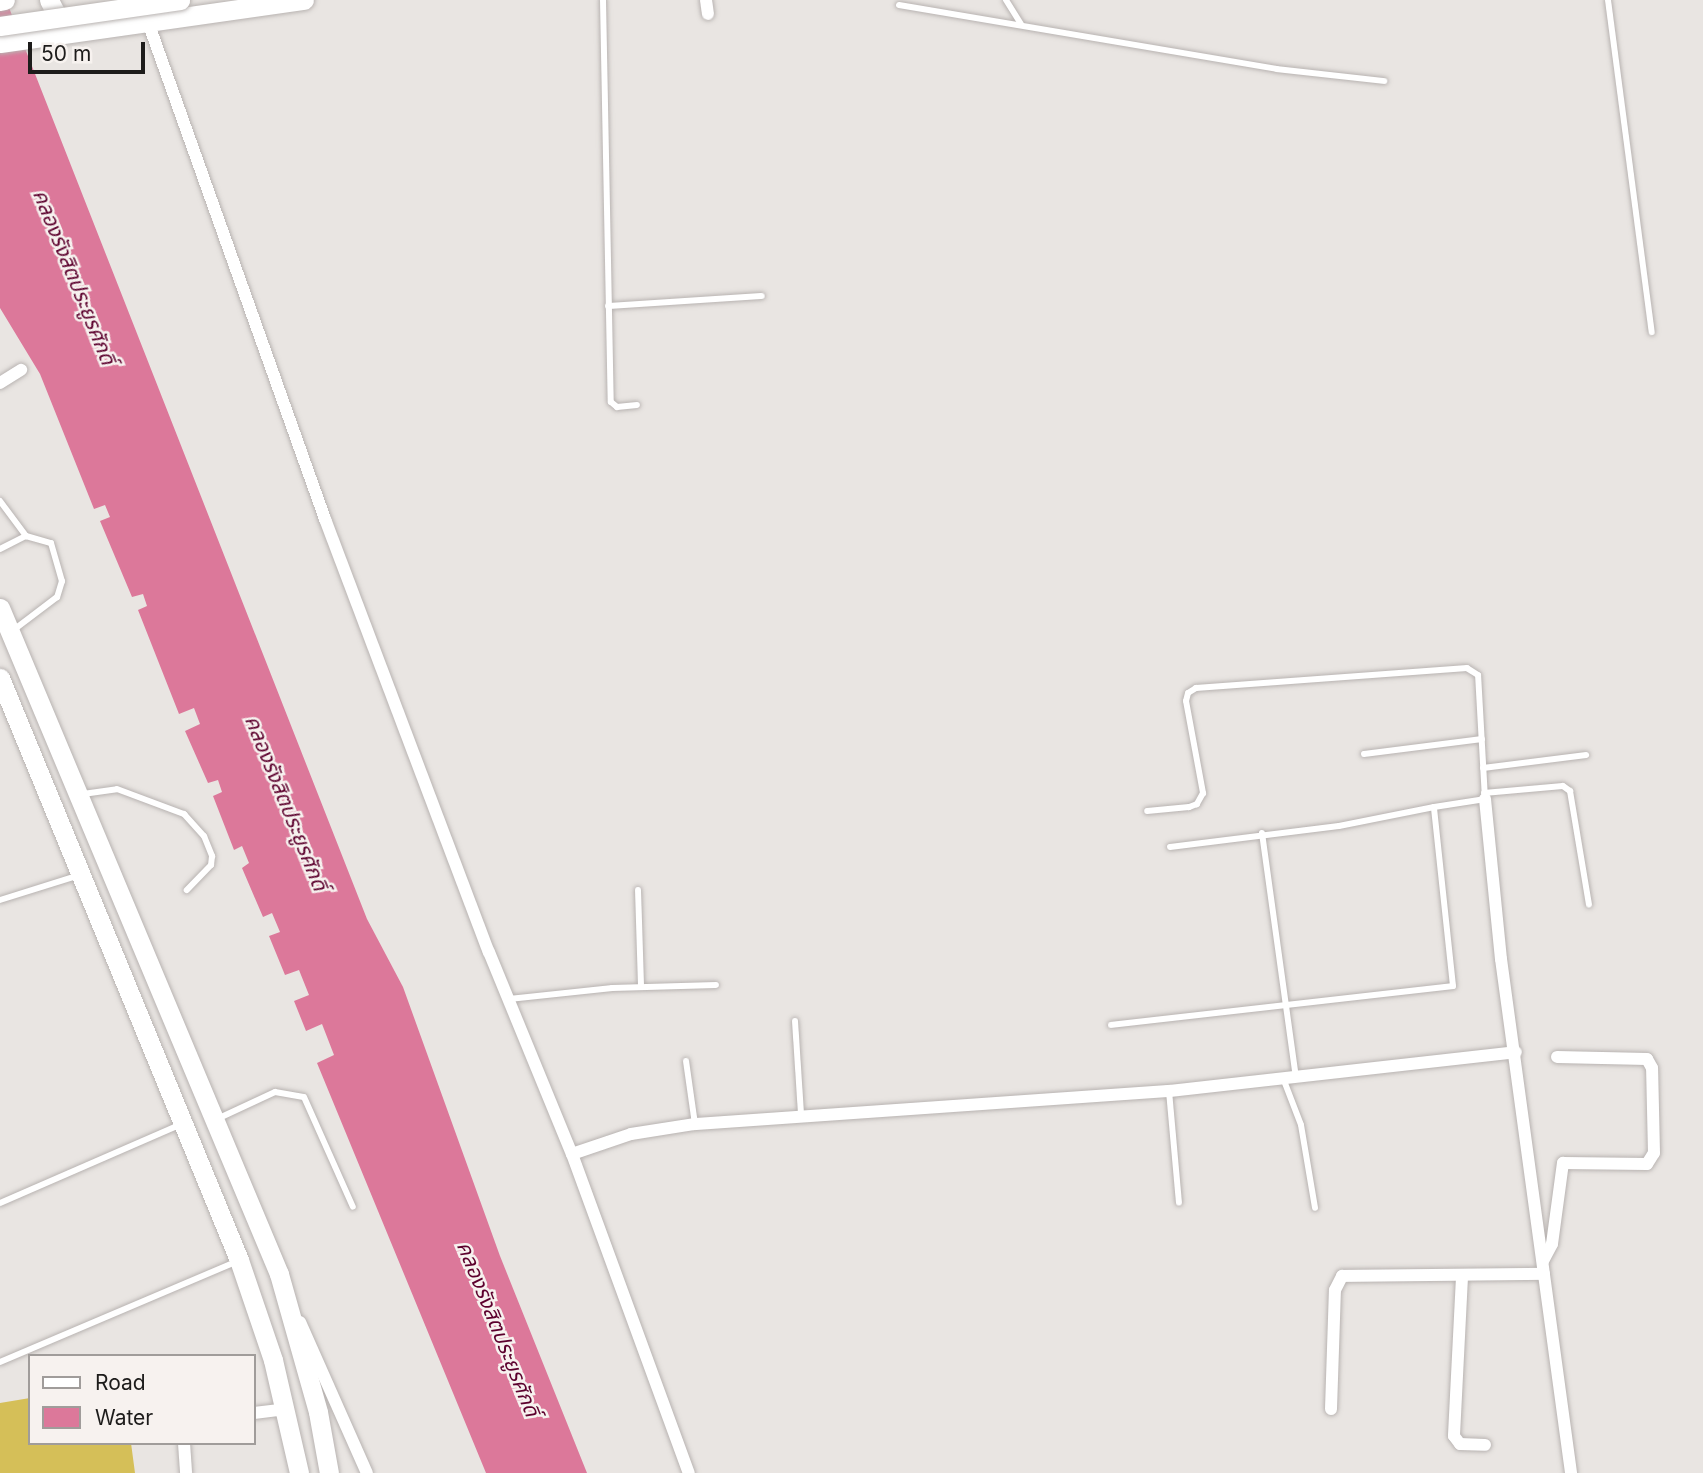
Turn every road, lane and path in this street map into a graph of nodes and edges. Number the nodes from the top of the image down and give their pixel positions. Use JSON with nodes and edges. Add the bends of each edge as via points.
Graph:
{"nodes":[{"id":1,"x":49,"y":0,"type":"edge"},
{"id":2,"x":180,"y":0,"type":"edge"},
{"id":3,"x":225,"y":0,"type":"edge"},
{"id":4,"x":304,"y":0,"type":"edge"},
{"id":5,"x":603,"y":0,"type":"edge"},
{"id":6,"x":706,"y":0,"type":"edge"},
{"id":7,"x":1006,"y":0,"type":"edge"},
{"id":8,"x":1608,"y":0,"type":"edge"},
{"id":9,"x":899,"y":5,"type":"dead end"},
{"id":10,"x":207,"y":13,"type":"junction"},
{"id":11,"x":708,"y":14,"type":"dead end"},
{"id":12,"x":148,"y":22,"type":"junction"},
{"id":13,"x":1021,"y":24,"type":"junction"},
{"id":14,"x":0,"y":26,"type":"edge"},
{"id":15,"x":92,"y":29,"type":"junction"},
{"id":16,"x":0,"y":43,"type":"edge"},
{"id":17,"x":1384,"y":81,"type":"dead end"},
{"id":18,"x":762,"y":296,"type":"dead end"},
{"id":19,"x":608,"y":306,"type":"junction"},
{"id":20,"x":1651,"y":332,"type":"dead end"},
{"id":21,"x":21,"y":370,"type":"dead end"},
{"id":22,"x":0,"y":383,"type":"edge"},
{"id":23,"x":637,"y":405,"type":"dead end"},
{"id":24,"x":0,"y":501,"type":"edge"},
{"id":25,"x":26,"y":536,"type":"junction"},
{"id":26,"x":0,"y":549,"type":"edge"},
{"id":27,"x":0,"y":608,"type":"edge"},
{"id":28,"x":10,"y":633,"type":"junction"},
{"id":29,"x":2,"y":687,"type":"edge"},
{"id":30,"x":1482,"y":739,"type":"junction"},
{"id":31,"x":1364,"y":754,"type":"dead end"},
{"id":32,"x":1586,"y":755,"type":"dead end"},
{"id":33,"x":1483,"y":768,"type":"junction"},
{"id":34,"x":79,"y":794,"type":"junction"},
{"id":35,"x":1485,"y":796,"type":"junction"},
{"id":36,"x":1434,"y":807,"type":"junction"},
{"id":37,"x":1147,"y":811,"type":"dead end"},
{"id":38,"x":1262,"y":833,"type":"junction"},
{"id":39,"x":1170,"y":846,"type":"dead end"},
{"id":40,"x":81,"y":874,"type":"junction"},
{"id":41,"x":187,"y":890,"type":"dead end"},
{"id":42,"x":638,"y":890,"type":"dead end"},
{"id":43,"x":0,"y":900,"type":"edge"},
{"id":44,"x":1589,"y":904,"type":"dead end"},
{"id":45,"x":716,"y":985,"type":"dead end"},
{"id":46,"x":641,"y":987,"type":"junction"},
{"id":47,"x":509,"y":999,"type":"junction"},
{"id":48,"x":1285,"y":1003,"type":"junction"},
{"id":49,"x":796,"y":1021,"type":"dead end"},
{"id":50,"x":1111,"y":1025,"type":"dead end"},
{"id":51,"x":1516,"y":1052,"type":"junction"},
{"id":52,"x":1557,"y":1057,"type":"dead end"},
{"id":53,"x":686,"y":1061,"type":"dead end"},
{"id":54,"x":1290,"y":1078,"type":"junction"},
{"id":55,"x":1168,"y":1091,"type":"junction"},
{"id":56,"x":801,"y":1114,"type":"junction"},
{"id":57,"x":214,"y":1121,"type":"junction"},
{"id":58,"x":184,"y":1123,"type":"junction"},
{"id":59,"x":695,"y":1124,"type":"junction"},
{"id":60,"x":572,"y":1154,"type":"junction"},
{"id":61,"x":0,"y":1203,"type":"edge"},
{"id":62,"x":1179,"y":1203,"type":"dead end"},
{"id":63,"x":353,"y":1207,"type":"dead end"},
{"id":64,"x":1315,"y":1208,"type":"dead end"},
{"id":65,"x":239,"y":1260,"type":"junction"},
{"id":66,"x":1544,"y":1267,"type":"junction"},
{"id":67,"x":279,"y":1274,"type":"junction"},
{"id":68,"x":1462,"y":1277,"type":"junction"},
{"id":69,"x":0,"y":1362,"type":"edge"},
{"id":70,"x":286,"y":1409,"type":"junction"},
{"id":71,"x":1331,"y":1409,"type":"dead end"},
{"id":72,"x":256,"y":1413,"type":"edge"},
{"id":73,"x":184,"y":1445,"type":"edge"},
{"id":74,"x":1485,"y":1445,"type":"dead end"},
{"id":75,"x":186,"y":1473,"type":"edge"},
{"id":76,"x":299,"y":1473,"type":"edge"},
{"id":77,"x":329,"y":1473,"type":"edge"},
{"id":78,"x":368,"y":1473,"type":"edge"},
{"id":79,"x":689,"y":1473,"type":"edge"},
{"id":80,"x":1571,"y":1473,"type":"edge"}],
"edges":[{"from":1,"to":15,"type":"main road","via":[[67,24]]},
{"from":2,"to":14,"type":"main road","bridge":true},
{"from":3,"to":10,"type":"main road"},
{"from":4,"to":10,"type":"main road"},
{"from":5,"to":19,"type":"lane"},
{"from":6,"to":11,"type":"street"},
{"from":7,"to":13,"type":"lane"},
{"from":8,"to":20,"type":"lane"},
{"from":9,"to":13,"type":"lane"},
{"from":10,"to":12,"type":"main road"},
{"from":12,"to":15,"type":"main road"},
{"from":12,"to":47,"type":"street","via":[[324,519]]},
{"from":13,"to":17,"type":"lane","via":[[1277,69]]},
{"from":15,"to":16,"type":"main road"},
{"from":18,"to":19,"type":"lane"},
{"from":19,"to":23,"type":"lane","via":[[611,402],[617,407]]},
{"from":21,"to":22,"type":"street"},
{"from":24,"to":25,"type":"lane"},
{"from":25,"to":26,"type":"lane"},
{"from":25,"to":28,"type":"lane","via":[[51,542],[62,581],[57,597]]},
{"from":27,"to":28,"type":"main road"},
{"from":28,"to":34,"type":"main road"},
{"from":29,"to":40,"type":"main road"},
{"from":30,"to":31,"type":"lane"},
{"from":30,"to":33,"type":"lane"},
{"from":30,"to":37,"type":"lane","via":[[1478,676],[1472,669],[1196,688],[1186,701],[1203,793],[1197,804],[1189,807]]},
{"from":32,"to":33,"type":"lane"},
{"from":33,"to":35,"type":"lane"},
{"from":34,"to":41,"type":"lane","via":[[117,789],[184,814],[204,836],[212,856],[211,865]]},
{"from":34,"to":57,"type":"main road"},
{"from":35,"to":36,"type":"lane"},
{"from":35,"to":44,"type":"lane","via":[[1563,786],[1570,791]]},
{"from":35,"to":51,"type":"street"},
{"from":36,"to":38,"type":"lane","via":[[1339,826]]},
{"from":36,"to":48,"type":"lane","via":[[1453,986]]},
{"from":38,"to":39,"type":"lane"},
{"from":38,"to":48,"type":"lane"},
{"from":40,"to":43,"type":"lane"},
{"from":40,"to":58,"type":"main road"},
{"from":42,"to":46,"type":"lane"},
{"from":45,"to":46,"type":"lane"},
{"from":46,"to":47,"type":"lane"},
{"from":47,"to":60,"type":"street"},
{"from":48,"to":50,"type":"lane"},
{"from":48,"to":54,"type":"lane"},
{"from":49,"to":56,"type":"lane"},
{"from":51,"to":54,"type":"street"},
{"from":51,"to":66,"type":"street"},
{"from":52,"to":66,"type":"street","via":[[1647,1059],[1652,1068],[1654,1153],[1647,1164],[1563,1163],[1554,1234]]},
{"from":53,"to":59,"type":"lane"},
{"from":54,"to":55,"type":"street"},
{"from":54,"to":64,"type":"lane"},
{"from":55,"to":56,"type":"street"},
{"from":55,"to":62,"type":"lane"},
{"from":56,"to":59,"type":"street"},
{"from":57,"to":63,"type":"lane","via":[[275,1091],[304,1097]]},
{"from":57,"to":67,"type":"main road"},
{"from":58,"to":61,"type":"lane"},
{"from":58,"to":65,"type":"main road"},
{"from":59,"to":60,"type":"street","via":[[631,1134]]},
{"from":60,"to":79,"type":"street"},
{"from":65,"to":69,"type":"lane"},
{"from":65,"to":70,"type":"main road"},
{"from":66,"to":68,"type":"street"},
{"from":66,"to":80,"type":"street"},
{"from":67,"to":77,"type":"main road","via":[[318,1412]]},
{"from":67,"to":78,"type":"street"},
{"from":68,"to":71,"type":"street","via":[[1351,1276],[1338,1280]]},
{"from":68,"to":74,"type":"street","via":[[1454,1436],[1460,1444]]},
{"from":70,"to":72,"type":"street"},
{"from":70,"to":76,"type":"main road"},
{"from":73,"to":75,"type":"street"}]}
